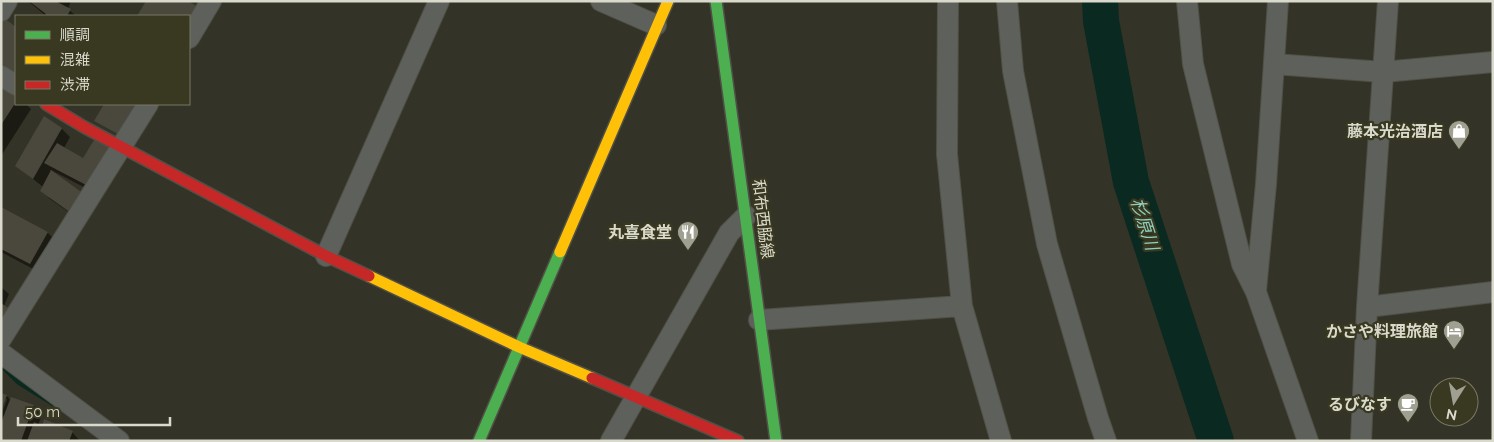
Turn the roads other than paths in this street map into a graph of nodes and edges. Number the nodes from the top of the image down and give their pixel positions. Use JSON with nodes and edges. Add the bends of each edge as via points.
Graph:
{"nodes":[{"id":1,"x":7,"y":1,"type":"edge"},
{"id":2,"x":211,"y":1,"type":"edge"},
{"id":3,"x":439,"y":1,"type":"edge"},
{"id":4,"x":601,"y":1,"type":"edge"},
{"id":5,"x":668,"y":1,"type":"edge"},
{"id":6,"x":716,"y":1,"type":"edge"},
{"id":7,"x":948,"y":1,"type":"edge"},
{"id":8,"x":1007,"y":1,"type":"edge"},
{"id":9,"x":1187,"y":1,"type":"edge"},
{"id":10,"x":1278,"y":1,"type":"edge"},
{"id":11,"x":1388,"y":1,"type":"edge"},
{"id":12,"x":1,"y":11,"type":"edge"},
{"id":13,"x":656,"y":25,"type":"junction"},
{"id":14,"x":190,"y":36,"type":"edge"},
{"id":15,"x":1493,"y":62,"type":"edge"},
{"id":16,"x":1274,"y":64,"type":"junction"},
{"id":17,"x":1383,"y":72,"type":"junction"},
{"id":18,"x":1,"y":76,"type":"edge"},
{"id":19,"x":15,"y":84,"type":"edge"},
{"id":20,"x":48,"y":105,"type":"edge"},
{"id":21,"x":147,"y":105,"type":"edge"},
{"id":22,"x":122,"y":146,"type":"junction"},
{"id":23,"x":746,"y":216,"type":"junction"},
{"id":24,"x":326,"y":256,"type":"junction"},
{"id":25,"x":1256,"y":292,"type":"junction"},
{"id":26,"x":1493,"y":292,"type":"edge"},
{"id":27,"x":962,"y":306,"type":"junction"},
{"id":28,"x":1367,"y":307,"type":"junction"},
{"id":29,"x":759,"y":320,"type":"junction"},
{"id":30,"x":1,"y":339,"type":"edge"},
{"id":31,"x":519,"y":347,"type":"junction"},
{"id":32,"x":1,"y":353,"type":"edge"},
{"id":33,"x":636,"y":396,"type":"junction"},
{"id":34,"x":119,"y":441,"type":"edge"},
{"id":35,"x":479,"y":441,"type":"edge"},
{"id":36,"x":611,"y":441,"type":"edge"},
{"id":37,"x":738,"y":441,"type":"edge"},
{"id":38,"x":776,"y":441,"type":"edge"},
{"id":39,"x":1001,"y":441,"type":"edge"},
{"id":40,"x":1106,"y":441,"type":"edge"},
{"id":41,"x":1308,"y":441,"type":"edge"},
{"id":42,"x":1361,"y":441,"type":"edge"}],
"edges":[{"from":1,"to":12,"type":"street"},
{"from":2,"to":14,"type":"street"},
{"from":3,"to":24,"type":"street"},
{"from":4,"to":13,"type":"street"},
{"from":5,"to":13,"type":"street"},
{"from":6,"to":23,"type":"street","name":"和布西脇線"},
{"from":7,"to":27,"type":"street","via":[[947,154]]},
{"from":8,"to":40,"type":"street","via":[[1013,71],[1047,244]]},
{"from":9,"to":25,"type":"street","via":[[1195,73],[1242,264]]},
{"from":10,"to":16,"type":"street"},
{"from":11,"to":17,"type":"street"},
{"from":13,"to":31,"type":"street"},
{"from":15,"to":17,"type":"street"},
{"from":16,"to":17,"type":"street"},
{"from":16,"to":25,"type":"street"},
{"from":17,"to":28,"type":"street"},
{"from":18,"to":19,"type":"street"},
{"from":20,"to":22,"type":"street"},
{"from":21,"to":22,"type":"street"},
{"from":22,"to":24,"type":"street"},
{"from":22,"to":30,"type":"street"},
{"from":23,"to":29,"type":"street","name":"和布西脇線"},
{"from":23,"to":33,"type":"street","via":[[730,234]]},
{"from":24,"to":31,"type":"street"},
{"from":25,"to":41,"type":"street"},
{"from":26,"to":28,"type":"street"},
{"from":27,"to":29,"type":"street"},
{"from":27,"to":39,"type":"street"},
{"from":28,"to":42,"type":"street"},
{"from":29,"to":38,"type":"street","name":"和布西脇線"},
{"from":31,"to":33,"type":"street"},
{"from":31,"to":35,"type":"street"},
{"from":32,"to":34,"type":"street"},
{"from":33,"to":36,"type":"street"},
{"from":33,"to":37,"type":"street"}]}
